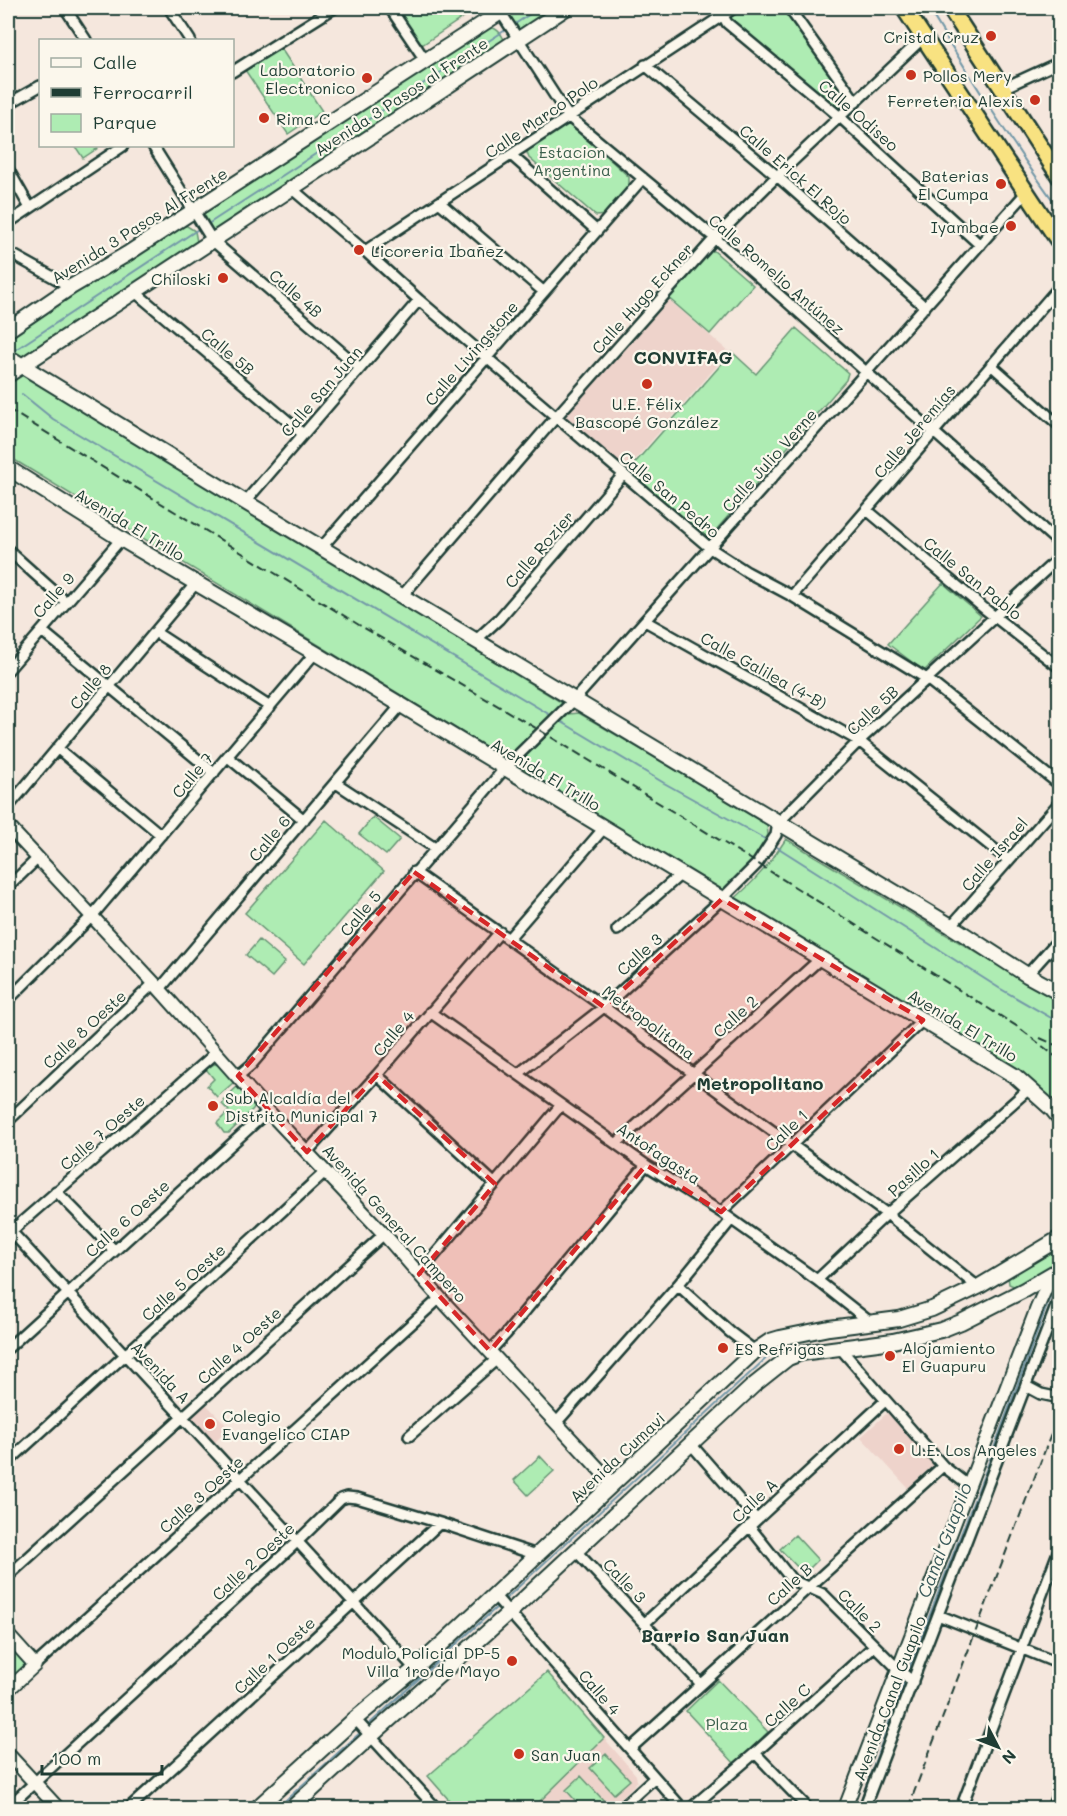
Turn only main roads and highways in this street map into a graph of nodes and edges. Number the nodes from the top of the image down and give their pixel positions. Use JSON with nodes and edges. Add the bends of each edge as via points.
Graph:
{"nodes":[{"id":1,"x":566,"y":8,"type":"edge"},
{"id":2,"x":904,"y":8,"type":"edge"},
{"id":3,"x":950,"y":8,"type":"edge"},
{"id":4,"x":502,"y":11,"type":"edge"},
{"id":5,"x":315,"y":172,"type":"joint"},
{"id":6,"x":1059,"y":177,"type":"edge"},
{"id":7,"x":1059,"y":243,"type":"edge"},
{"id":8,"x":8,"y":330,"type":"edge"},
{"id":9,"x":43,"y":352,"type":"junction"},
{"id":10,"x":15,"y":362,"type":"edge"},
{"id":11,"x":8,"y":375,"type":"edge"},
{"id":12,"x":42,"y":378,"type":"junction"},
{"id":13,"x":8,"y":468,"type":"edge"},
{"id":14,"x":1059,"y":993,"type":"edge"},
{"id":15,"x":1059,"y":1119,"type":"edge"},
{"id":16,"x":1058,"y":1240,"type":"edge"},
{"id":17,"x":1008,"y":1269,"type":"junction"},
{"id":18,"x":1056,"y":1271,"type":"edge"},
{"id":19,"x":1014,"y":1294,"type":"junction"},
{"id":20,"x":920,"y":1313,"type":"junction"},
{"id":21,"x":794,"y":1335,"type":"junction"},
{"id":22,"x":922,"y":1335,"type":"junction"},
{"id":23,"x":801,"y":1353,"type":"junction"},
{"id":24,"x":716,"y":1405,"type":"junction"},
{"id":25,"x":502,"y":1603,"type":"junction"},
{"id":26,"x":300,"y":1806,"type":"edge"},
{"id":27,"x":257,"y":1809,"type":"edge"}],
"edges":[{"from":1,"to":5,"type":"main road","name":"Avenida 3 Pasos al Frente","via":[[517,36]]},
{"from":2,"to":7,"type":"highway"},
{"from":3,"to":6,"type":"highway"},
{"from":4,"to":8,"type":"main road","name":"Avenida 3 Pasos Al Frente","via":[[196,215],[71,287]]},
{"from":5,"to":9,"type":"main road","name":"Avenida 3 Pasos Al Frente","via":[[210,237]]},
{"from":9,"to":10,"type":"main road","name":"Avenida 3 Pasos Al Frente"},
{"from":9,"to":12,"type":"main road"},
{"from":10,"to":11,"type":"main road","name":"Avenida 3 Pasos Al Frente"},
{"from":10,"to":12,"type":"main road"},
{"from":12,"to":14,"type":"main road"},
{"from":13,"to":15,"type":"main road","name":"Avenida El Trillo","via":[[1015,1076]]},
{"from":16,"to":17,"type":"main road","name":"Avenida Cumavi"},
{"from":17,"to":19,"type":"main road","via":[[1003,1285]]},
{"from":17,"to":20,"type":"main road","name":"Avenida Cumavi","via":[[951,1302]]},
{"from":18,"to":19,"type":"main road","name":"Avenida Cumavi"},
{"from":19,"to":22,"type":"main road","name":"Avenida Cumavi","via":[[961,1322]]},
{"from":20,"to":21,"type":"main road","name":"Avenida Cumavi"},
{"from":20,"to":22,"type":"main road","via":[[928,1322]]},
{"from":21,"to":23,"type":"main road"},
{"from":21,"to":24,"type":"main road","name":"Avenida Cumavi","via":[[770,1341],[755,1351]]},
{"from":22,"to":23,"type":"main road","name":"Avenida Cumavi"},
{"from":23,"to":24,"type":"main road","name":"Avenida Cumavi"},
{"from":24,"to":25,"type":"main road","name":"Avenida Cumavi","via":[[612,1483],[537,1555]]},
{"from":24,"to":25,"type":"main road","name":"Avenida Cumavi","via":[[690,1443],[576,1550]]},
{"from":25,"to":26,"type":"main road","name":"Avenida Cumavi"},
{"from":25,"to":27,"type":"main road","name":"Avenida Cumavi","via":[[415,1669]]}]}
